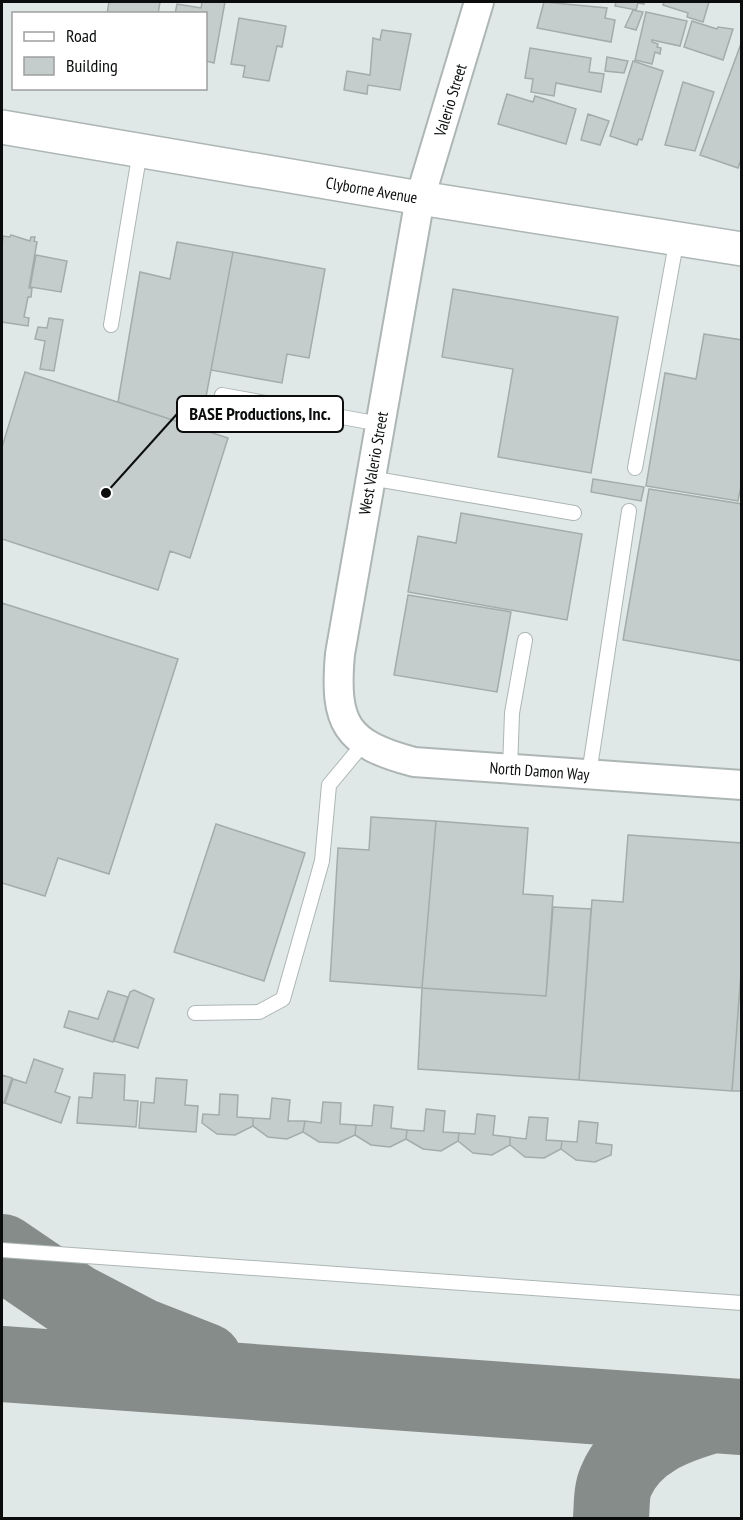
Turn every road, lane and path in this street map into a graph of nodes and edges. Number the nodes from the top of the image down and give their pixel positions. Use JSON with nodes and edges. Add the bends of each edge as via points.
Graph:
{"nodes":[{"id":1,"x":479,"y":2,"type":"edge"},
{"id":2,"x":2,"y":127,"type":"edge"},
{"id":3,"x":141,"y":149,"type":"junction"},
{"id":4,"x":420,"y":198,"type":"junction"},
{"id":5,"x":677,"y":238,"type":"junction"},
{"id":6,"x":741,"y":249,"type":"edge"},
{"id":7,"x":111,"y":325,"type":"dead end"},
{"id":8,"x":222,"y":395,"type":"dead end"},
{"id":9,"x":380,"y":424,"type":"junction"},
{"id":10,"x":634,"y":468,"type":"dead end"},
{"id":11,"x":370,"y":478,"type":"junction"},
{"id":12,"x":629,"y":512,"type":"dead end"},
{"id":13,"x":574,"y":513,"type":"dead end"},
{"id":14,"x":525,"y":640,"type":"dead end"},
{"id":15,"x":356,"y":734,"type":"junction"},
{"id":16,"x":510,"y":769,"type":"junction"},
{"id":17,"x":589,"y":774,"type":"junction"},
{"id":18,"x":741,"y":785,"type":"edge"},
{"id":19,"x":195,"y":1013,"type":"dead end"},
{"id":20,"x":2,"y":1250,"type":"edge"},
{"id":21,"x":741,"y":1303,"type":"edge"}],
"edges":[{"from":1,"to":4,"type":"street","name":"Valerio Street"},
{"from":2,"to":3,"type":"main road","name":"Clyborne Avenue"},
{"from":3,"to":4,"type":"main road","name":"Clyborne Avenue"},
{"from":3,"to":7,"type":"lane"},
{"from":4,"to":5,"type":"main road","name":"Clyborne Avenue"},
{"from":4,"to":9,"type":"street","name":"West Valerio Street"},
{"from":5,"to":6,"type":"main road","name":"Clyborne Avenue"},
{"from":5,"to":10,"type":"lane"},
{"from":8,"to":9,"type":"lane"},
{"from":9,"to":11,"type":"street","name":"West Valerio Street"},
{"from":11,"to":13,"type":"lane"},
{"from":11,"to":15,"type":"street","name":"West Valerio Street","via":[[337,689],[340,710]]},
{"from":12,"to":17,"type":"lane"},
{"from":14,"to":16,"type":"lane","via":[[512,713]]},
{"from":15,"to":16,"type":"street","name":"North Damon Way","via":[[382,753],[414,762]]},
{"from":15,"to":19,"type":"lane","via":[[329,785],[322,861],[283,999],[259,1012]]},
{"from":16,"to":17,"type":"street","name":"North Damon Way"},
{"from":17,"to":18,"type":"street","name":"North Damon Way"},
{"from":20,"to":21,"type":"lane"}]}
